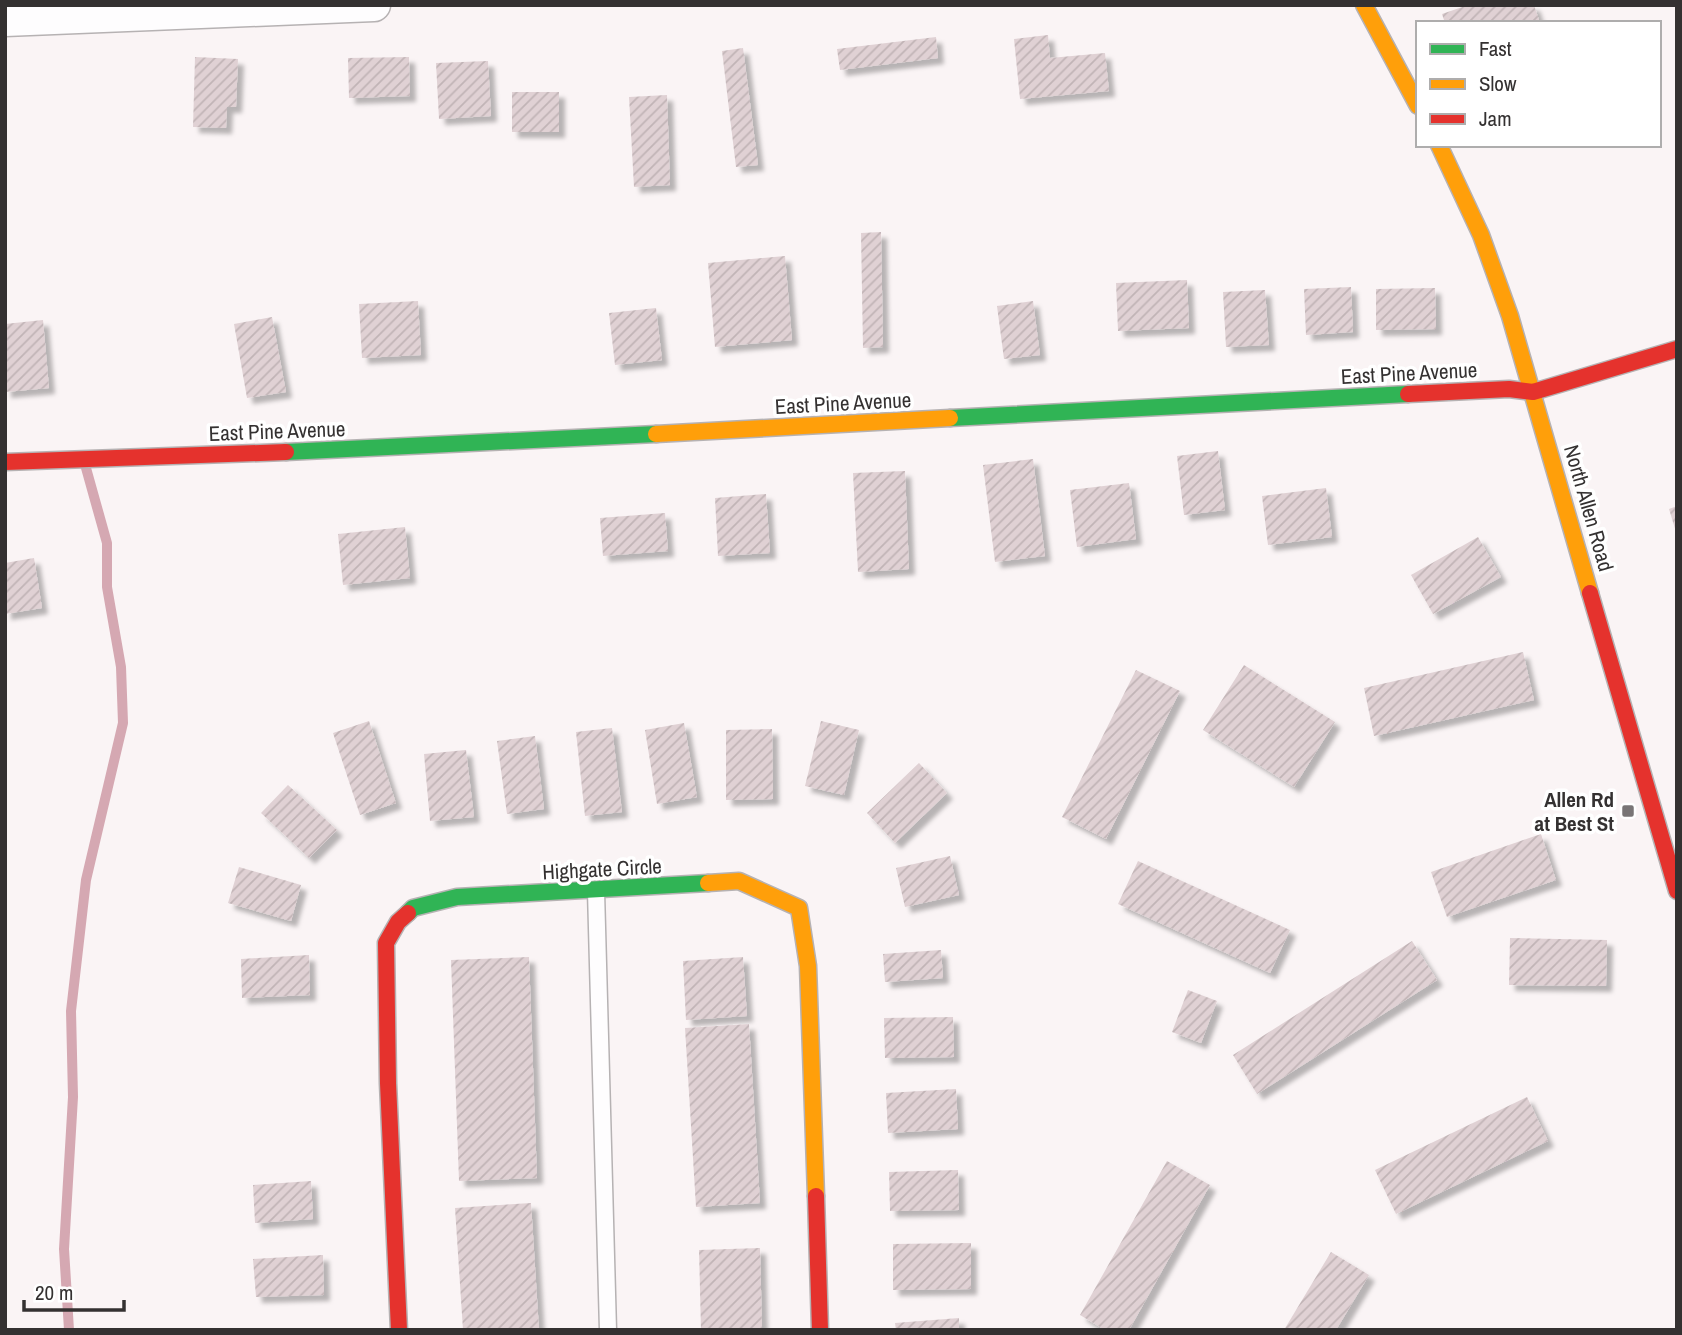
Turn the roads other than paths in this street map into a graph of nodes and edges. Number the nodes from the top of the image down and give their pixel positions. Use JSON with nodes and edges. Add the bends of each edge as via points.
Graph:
{"nodes":[{"id":1,"x":374,"y":5,"type":"edge"},
{"id":2,"x":1364,"y":5,"type":"edge"},
{"id":3,"x":5,"y":20,"type":"edge"},
{"id":4,"x":1416,"y":102,"type":"edge"},
{"id":5,"x":1440,"y":147,"type":"edge"},
{"id":6,"x":1677,"y":349,"type":"edge"},
{"id":7,"x":1533,"y":392,"type":"junction"},
{"id":8,"x":5,"y":462,"type":"edge"},
{"id":9,"x":1676,"y":886,"type":"edge"},
{"id":10,"x":596,"y":891,"type":"junction"},
{"id":11,"x":399,"y":1330,"type":"edge"},
{"id":12,"x":608,"y":1330,"type":"edge"},
{"id":13,"x":820,"y":1330,"type":"edge"}],
"edges":[{"from":1,"to":3,"type":"street"},
{"from":2,"to":4,"type":"street"},
{"from":5,"to":7,"type":"street","name":"North Allen Road","via":[[1481,235]]},
{"from":6,"to":7,"type":"street","name":"East Pine Avenue"},
{"from":7,"to":8,"type":"street","name":"East Pine Avenue","via":[[1508,389],[341,450]]},
{"from":7,"to":9,"type":"street","name":"North Allen Road"},
{"from":10,"to":11,"type":"street","name":"Highgate Circle","via":[[457,897],[413,908],[386,943]]},
{"from":10,"to":12,"type":"lane"},
{"from":10,"to":13,"type":"street","name":"Highgate Circle","via":[[739,881],[799,908],[808,966]]}]}
